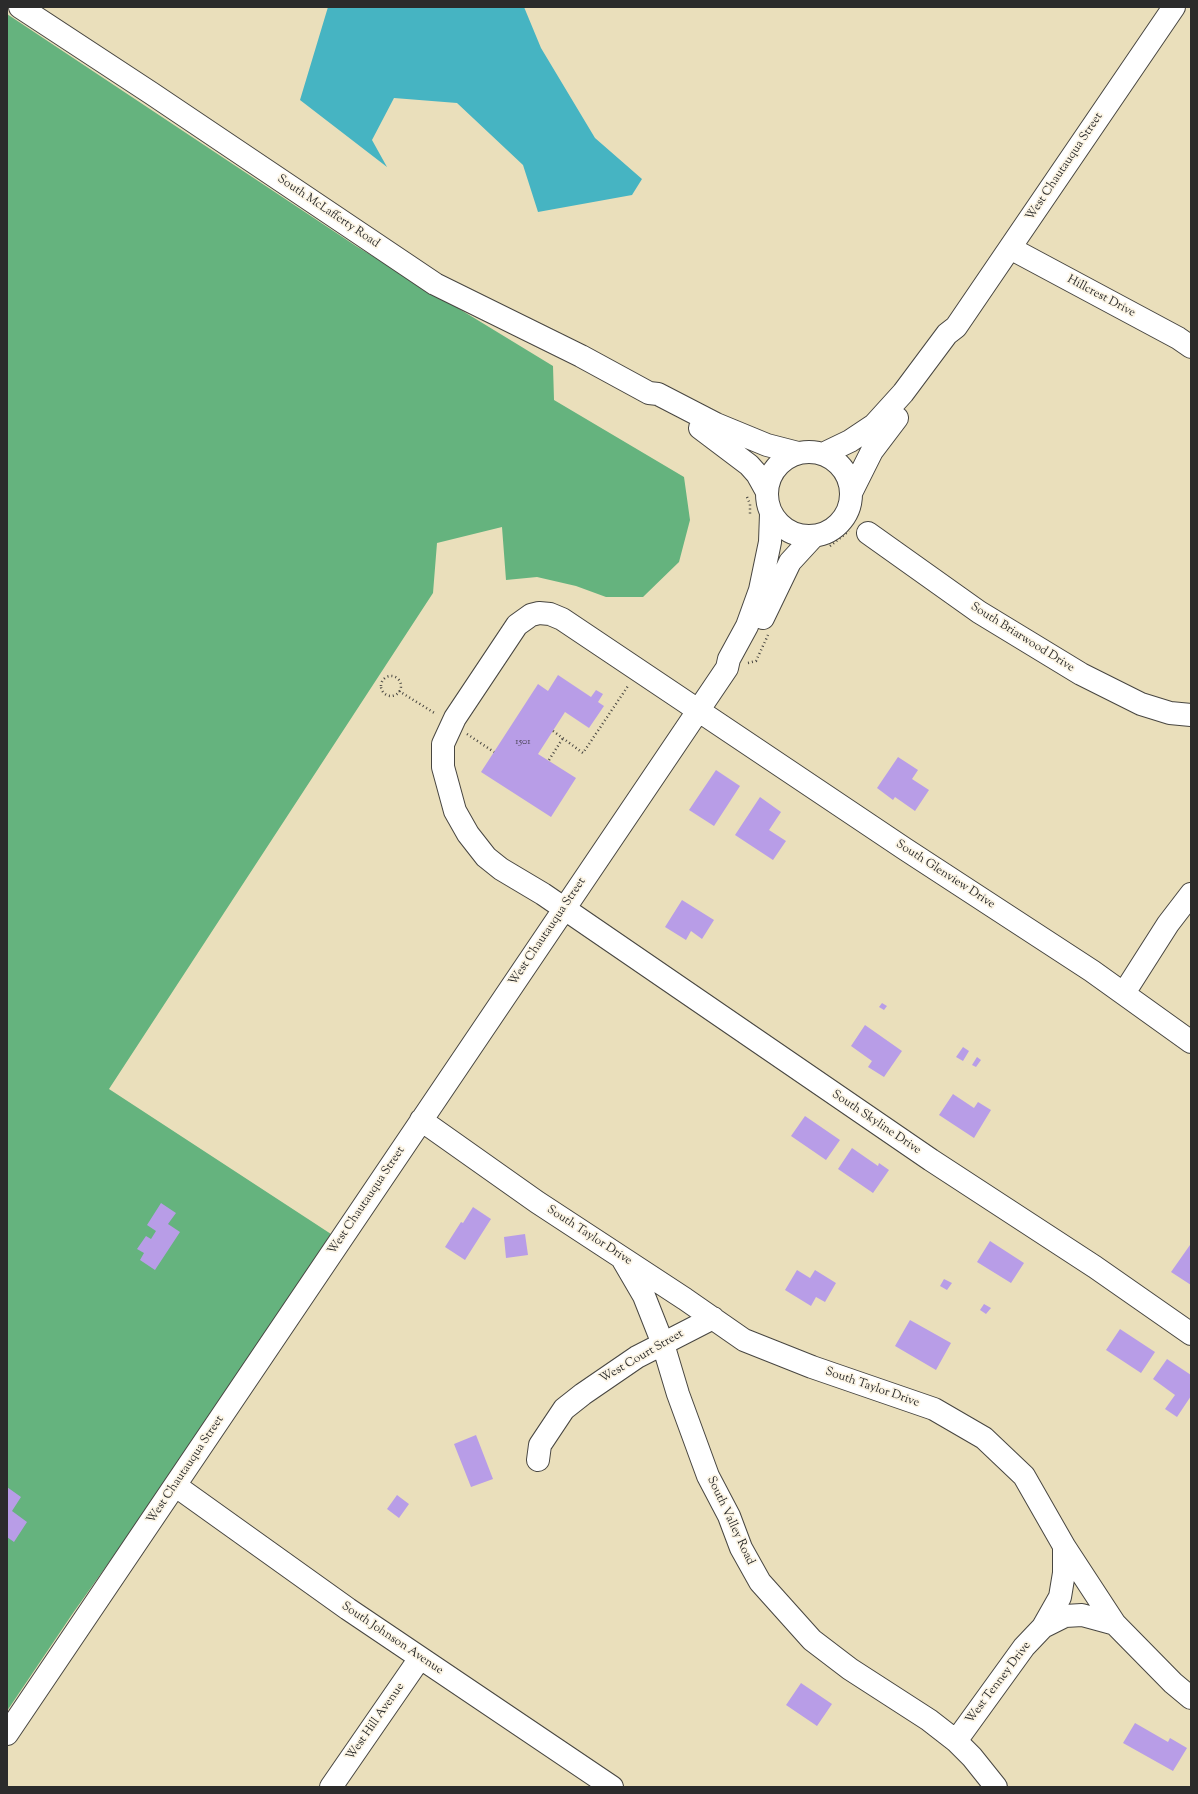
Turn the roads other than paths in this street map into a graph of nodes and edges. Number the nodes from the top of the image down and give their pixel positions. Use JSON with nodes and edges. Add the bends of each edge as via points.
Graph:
{"nodes":[{"id":1,"x":20,"y":7,"type":"edge"},
{"id":2,"x":1174,"y":7,"type":"edge"},
{"id":3,"x":1010,"y":248,"type":"junction"},
{"id":4,"x":956,"y":328,"type":"junction"},
{"id":5,"x":1191,"y":347,"type":"edge"},
{"id":6,"x":649,"y":392,"type":"junction"},
{"id":7,"x":798,"y":453,"type":"junction"},
{"id":8,"x":822,"y":454,"type":"junction"},
{"id":9,"x":852,"y":491,"type":"junction"},
{"id":10,"x":767,"y":492,"type":"junction"},
{"id":11,"x":761,"y":516,"type":"junction"},
{"id":12,"x":868,"y":533,"type":"dead end"},
{"id":13,"x":813,"y":537,"type":"junction"},
{"id":14,"x":727,"y":668,"type":"junction"},
{"id":15,"x":699,"y":710,"type":"junction"},
{"id":16,"x":1191,"y":715,"type":"edge"},
{"id":17,"x":452,"y":724,"type":"joint"},
{"id":18,"x":1191,"y":894,"type":"edge"},
{"id":19,"x":563,"y":909,"type":"junction"},
{"id":20,"x":1124,"y":993,"type":"junction"},
{"id":21,"x":1191,"y":1042,"type":"edge"},
{"id":22,"x":421,"y":1120,"type":"junction"},
{"id":23,"x":622,"y":1257,"type":"junction"},
{"id":24,"x":713,"y":1318,"type":"junction"},
{"id":25,"x":1191,"y":1334,"type":"edge"},
{"id":26,"x":663,"y":1344,"type":"junction"},
{"id":27,"x":538,"y":1460,"type":"dead end"},
{"id":28,"x":176,"y":1486,"type":"junction"},
{"id":29,"x":1064,"y":1546,"type":"junction"},
{"id":30,"x":1115,"y":1624,"type":"junction"},
{"id":31,"x":1042,"y":1627,"type":"junction"},
{"id":32,"x":420,"y":1658,"type":"junction"},
{"id":33,"x":1191,"y":1698,"type":"edge"},
{"id":34,"x":7,"y":1734,"type":"edge"},
{"id":35,"x":956,"y":1741,"type":"junction"},
{"id":36,"x":332,"y":1787,"type":"edge"},
{"id":37,"x":612,"y":1787,"type":"edge"},
{"id":38,"x":996,"y":1787,"type":"edge"}],
"edges":[{"from":1,"to":6,"type":"street","name":"South McLafferty Road","via":[[435,284]]},
{"from":2,"to":3,"type":"street","name":"West Chautauqua Street"},
{"from":3,"to":4,"type":"street","name":"West Chautauqua Street"},
{"from":3,"to":5,"type":"street","name":"Hillcrest Drive"},
{"from":4,"to":8,"type":"street","name":"West Chautauqua Street","via":[[947,334],[903,393],[874,425],[850,442]]},
{"from":4,"to":9,"type":"street","name":"West Chautauqua Street","via":[[955,338],[930,375],[872,451]]},
{"from":6,"to":7,"type":"street","name":"South McLafferty Road","via":[[658,394],[741,436]]},
{"from":6,"to":10,"type":"street","name":"South McLafferty Road","via":[[655,401],[741,457],[757,474]]},
{"from":7,"to":8,"type":"street","name":"West Chautauqua Street"},
{"from":7,"to":10,"type":"street","name":"West Chautauqua Street","via":[[785,459],[775,469]]},
{"from":8,"to":9,"type":"street","name":"West Chautauqua Street","via":[[843,468]]},
{"from":9,"to":13,"type":"street","name":"West Chautauqua Street","via":[[850,508],[842,522],[829,532]]},
{"from":10,"to":11,"type":"street","name":"West Chautauqua Street","via":[[768,503]]},
{"from":11,"to":13,"type":"street","via":[[799,536]]},
{"from":11,"to":14,"type":"street","name":"West Chautauqua Street","via":[[770,542],[760,590],[747,626],[729,659]]},
{"from":12,"to":16,"type":"street","name":"South Briarwood Drive","via":[[979,612],[1081,674],[1141,704],[1170,713]]},
{"from":13,"to":14,"type":"street","name":"West Chautauqua Street","via":[[790,562],[751,640],[736,662]]},
{"from":14,"to":15,"type":"street","name":"West Chautauqua Street"},
{"from":15,"to":17,"type":"street","name":"South Glenview Drive","via":[[562,618],[539,613],[531,615],[517,625]]},
{"from":15,"to":19,"type":"street","name":"West Chautauqua Street"},
{"from":15,"to":20,"type":"street","name":"South Glenview Drive"},
{"from":17,"to":19,"type":"street","name":"South Skyline Drive","via":[[443,744],[443,767],[455,812],[468,834],[486,857],[501,869]]},
{"from":18,"to":20,"type":"street","via":[[1168,924]]},
{"from":19,"to":22,"type":"street","name":"West Chautauqua Street"},
{"from":19,"to":25,"type":"street","name":"South Skyline Drive"},
{"from":20,"to":21,"type":"street","name":"South Glenview Drive"},
{"from":22,"to":23,"type":"street","name":"South Taylor Drive","via":[[537,1202]]},
{"from":22,"to":28,"type":"street","name":"West Chautauqua Street"},
{"from":23,"to":24,"type":"street","name":"South Taylor Drive"},
{"from":23,"to":26,"type":"street","name":"South Valley Road","via":[[644,1296]]},
{"from":24,"to":26,"type":"street","name":"West Court Street"},
{"from":24,"to":29,"type":"street","name":"South Taylor Drive","via":[[744,1340],[812,1367],[934,1409],[984,1438],[1024,1476]]},
{"from":26,"to":27,"type":"street","name":"West Court Street","via":[[594,1384],[564,1409],[540,1445]]},
{"from":26,"to":35,"type":"street","name":"South Valley Road","via":[[708,1476],[729,1516],[741,1548],[760,1582],[812,1640]]},
{"from":28,"to":32,"type":"street","name":"South Johnson Avenue"},
{"from":28,"to":34,"type":"street","name":"West Chautauqua Street"},
{"from":29,"to":30,"type":"street"},
{"from":29,"to":31,"type":"street","name":"South Taylor Drive","via":[[1064,1573],[1060,1597]]},
{"from":30,"to":31,"type":"street","via":[[1082,1615],[1065,1616]]},
{"from":30,"to":33,"type":"street"},
{"from":31,"to":35,"type":"street","name":"West Tenney Drive","via":[[1024,1647]]},
{"from":32,"to":36,"type":"street","name":"West Hill Avenue"},
{"from":32,"to":37,"type":"street","name":"South Johnson Avenue"},
{"from":35,"to":38,"type":"street","name":"South Valley Road"}]}
